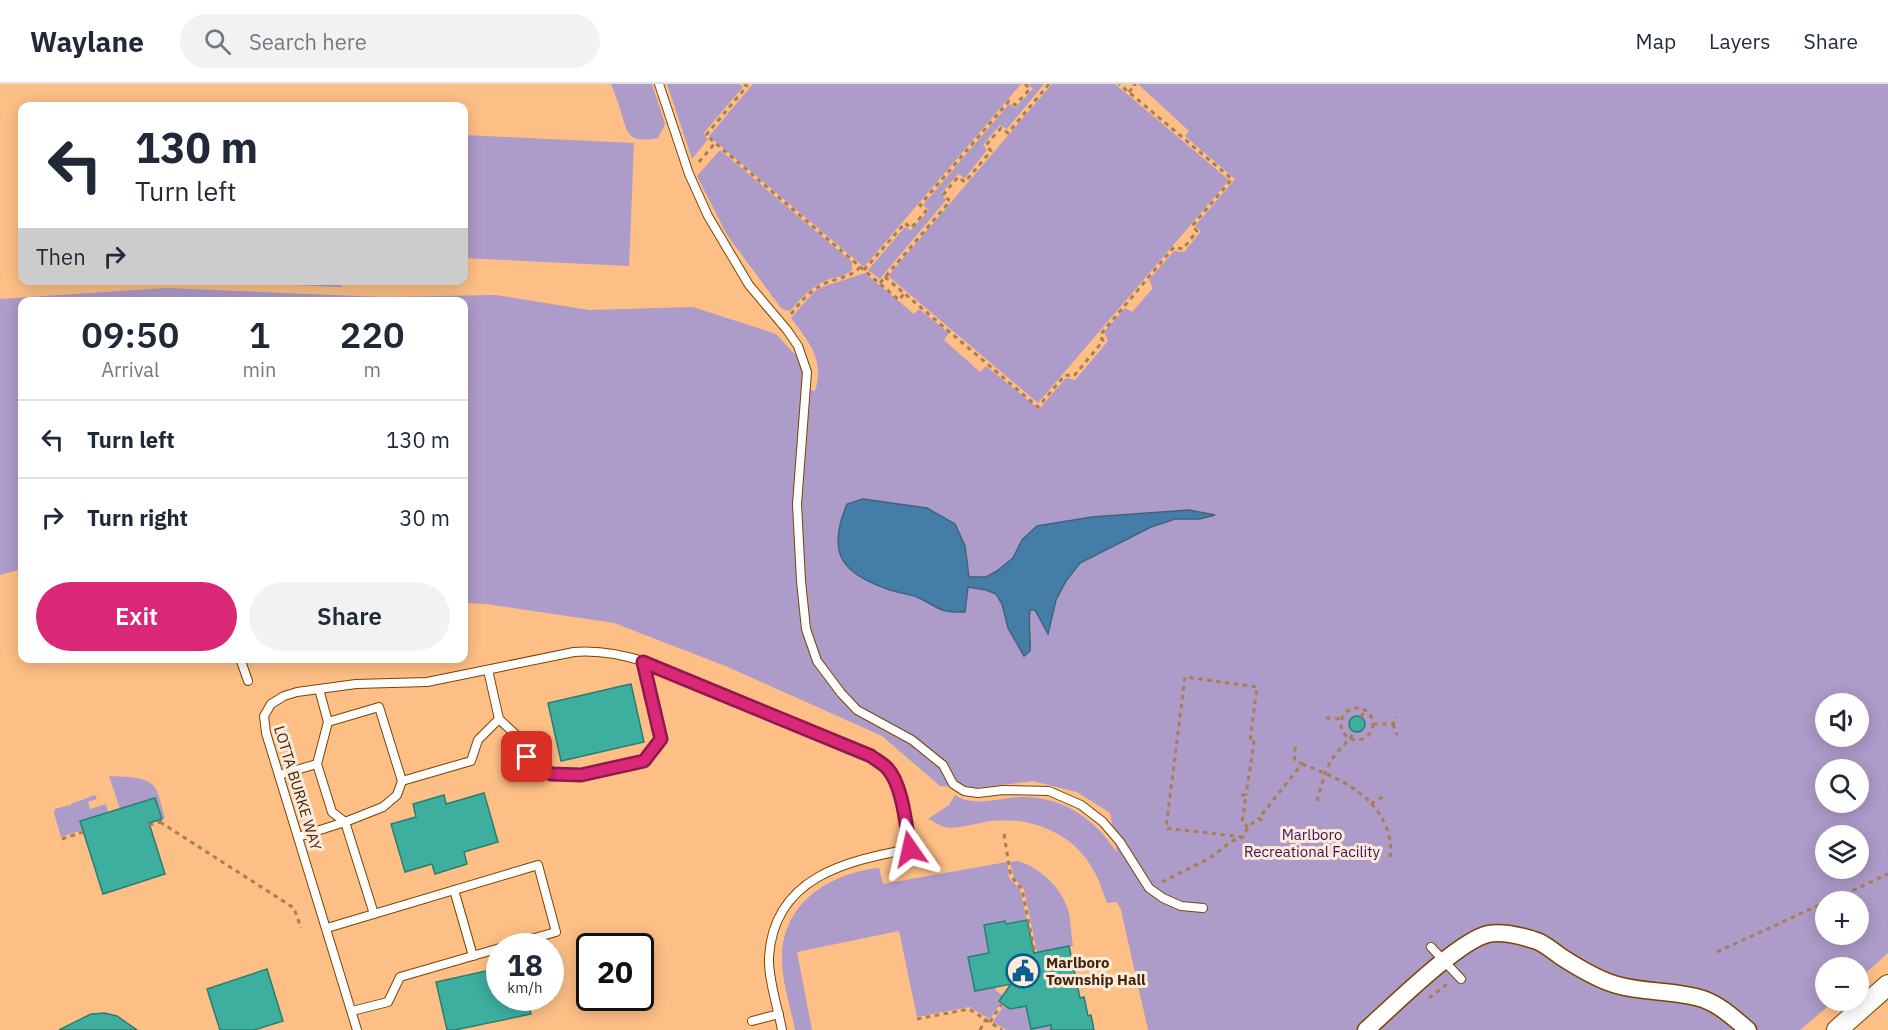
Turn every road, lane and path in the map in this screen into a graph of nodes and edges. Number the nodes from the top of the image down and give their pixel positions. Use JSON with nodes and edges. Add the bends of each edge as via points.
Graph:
{"nodes":[{"id":1,"x":659,"y":84,"type":"edge"},
{"id":2,"x":744,"y":84,"type":"edge"},
{"id":3,"x":1024,"y":84,"type":"edge"},
{"id":4,"x":1049,"y":84,"type":"edge"},
{"id":5,"x":1119,"y":84,"type":"edge"},
{"id":6,"x":1133,"y":84,"type":"edge"},
{"id":7,"x":1129,"y":92,"type":"junction"},
{"id":8,"x":715,"y":143,"type":"junction"},
{"id":9,"x":689,"y":174,"type":"junction"},
{"id":10,"x":860,"y":267,"type":"junction"},
{"id":11,"x":864,"y":270,"type":"junction"},
{"id":12,"x":885,"y":277,"type":"junction"},
{"id":13,"x":880,"y":283,"type":"junction"},
{"id":14,"x":905,"y":292,"type":"junction"},
{"id":15,"x":782,"y":324,"type":"junction"},
{"id":16,"x":643,"y":662,"type":"junction"},
{"id":17,"x":242,"y":663,"type":"edge"},
{"id":18,"x":488,"y":670,"type":"junction"},
{"id":19,"x":248,"y":681,"type":"dead end"},
{"id":20,"x":320,"y":689,"type":"junction"},
{"id":21,"x":1365,"y":710,"type":"junction"},
{"id":22,"x":1361,"y":717,"type":"dead end"},
{"id":23,"x":1396,"y":717,"type":"dead end"},
{"id":24,"x":1326,"y":718,"type":"dead end"},
{"id":25,"x":499,"y":719,"type":"junction"},
{"id":26,"x":1342,"y":719,"type":"junction"},
{"id":27,"x":328,"y":722,"type":"junction"},
{"id":28,"x":1373,"y":724,"type":"junction"},
{"id":29,"x":1392,"y":724,"type":"junction"},
{"id":30,"x":1354,"y":732,"type":"dead end"},
{"id":31,"x":1397,"y":735,"type":"dead end"},
{"id":32,"x":1350,"y":738,"type":"junction"},
{"id":33,"x":1296,"y":746,"type":"dead end"},
{"id":34,"x":317,"y":764,"type":"junction"},
{"id":35,"x":1302,"y":764,"type":"junction"},
{"id":36,"x":1325,"y":773,"type":"junction"},
{"id":37,"x":279,"y":775,"type":"junction"},
{"id":38,"x":402,"y":781,"type":"junction"},
{"id":39,"x":1240,"y":795,"type":"dead end"},
{"id":40,"x":1246,"y":795,"type":"junction"},
{"id":41,"x":1384,"y":796,"type":"dead end"},
{"id":42,"x":1317,"y":801,"type":"dead end"},
{"id":43,"x":1371,"y":804,"type":"junction"},
{"id":44,"x":166,"y":820,"type":"dead end"},
{"id":45,"x":160,"y":822,"type":"junction"},
{"id":46,"x":345,"y":822,"type":"junction"},
{"id":47,"x":149,"y":825,"type":"dead end"},
{"id":48,"x":1248,"y":827,"type":"junction"},
{"id":49,"x":83,"y":832,"type":"dead end"},
{"id":50,"x":1004,"y":834,"type":"dead end"},
{"id":51,"x":298,"y":837,"type":"junction"},
{"id":52,"x":1243,"y":837,"type":"junction"},
{"id":53,"x":62,"y":838,"type":"dead end"},
{"id":54,"x":1229,"y":843,"type":"junction"},
{"id":55,"x":1230,"y":852,"type":"dead end"},
{"id":56,"x":1390,"y":857,"type":"dead end"},
{"id":57,"x":1888,"y":874,"type":"edge"},
{"id":58,"x":1149,"y":888,"type":"junction"},
{"id":59,"x":454,"y":890,"type":"junction"},
{"id":60,"x":1851,"y":891,"type":"edge"},
{"id":61,"x":1815,"y":907,"type":"edge"},
{"id":62,"x":1203,"y":908,"type":"dead end"},
{"id":63,"x":374,"y":914,"type":"junction"},
{"id":64,"x":301,"y":928,"type":"dead end"},
{"id":65,"x":327,"y":928,"type":"junction"},
{"id":66,"x":552,"y":933,"type":"edge"},
{"id":67,"x":1431,"y":947,"type":"dead end"},
{"id":68,"x":486,"y":952,"type":"edge"},
{"id":69,"x":1035,"y":952,"type":"dead end"},
{"id":70,"x":1717,"y":952,"type":"dead end"},
{"id":71,"x":473,"y":956,"type":"junction"},
{"id":72,"x":1444,"y":962,"type":"junction"},
{"id":73,"x":1461,"y":979,"type":"dead end"},
{"id":74,"x":1888,"y":985,"type":"edge"},
{"id":75,"x":1002,"y":1004,"type":"dead end"},
{"id":76,"x":352,"y":1011,"type":"junction"},
{"id":77,"x":779,"y":1014,"type":"junction"},
{"id":78,"x":917,"y":1019,"type":"dead end"},
{"id":79,"x":752,"y":1021,"type":"dead end"},
{"id":80,"x":988,"y":1021,"type":"junction"},
{"id":81,"x":357,"y":1030,"type":"edge"},
{"id":82,"x":782,"y":1030,"type":"edge"},
{"id":83,"x":980,"y":1030,"type":"edge"},
{"id":84,"x":1002,"y":1030,"type":"edge"},
{"id":85,"x":1366,"y":1030,"type":"edge"},
{"id":86,"x":1748,"y":1030,"type":"edge"},
{"id":87,"x":1837,"y":1030,"type":"edge"}],
"edges":[{"from":1,"to":9,"type":"lane"},
{"from":2,"to":8,"type":"path","via":[[747,86],[706,135]]},
{"from":3,"to":11,"type":"path","via":[[1030,89],[1015,105],[1009,101],[920,205],[926,211],[911,228],[905,224]]},
{"from":4,"to":12,"type":"path","via":[[1008,133],[1001,128],[986,145],[991,151],[965,182],[958,177],[943,195],[950,201]]},
{"from":5,"to":7,"type":"path"},
{"from":6,"to":7,"type":"path"},
{"from":7,"to":14,"type":"path","via":[[1232,179],[1192,226],[1197,231],[1183,249],[1173,247],[1100,335],[1102,341],[1074,376],[1065,375],[1038,407]]},
{"from":8,"to":9,"type":"path"},
{"from":8,"to":10,"type":"path"},
{"from":9,"to":15,"type":"lane","via":[[726,248],[749,285]]},
{"from":10,"to":11,"type":"path"},
{"from":10,"to":15,"type":"path","via":[[855,274],[819,286]]},
{"from":11,"to":13,"type":"path"},
{"from":12,"to":13,"type":"path"},
{"from":12,"to":14,"type":"path"},
{"from":13,"to":14,"type":"path","via":[[899,300]]},
{"from":15,"to":58,"type":"lane","via":[[798,346],[807,372],[798,514],[806,629],[817,661],[857,710],[912,740],[943,765],[953,784],[964,791],[1049,791],[1082,805],[1120,842]]},
{"from":16,"to":18,"type":"lane","name":"LOTTA BURKE WAY","via":[[592,650]]},
{"from":16,"to":25,"type":"lane","via":[[661,739],[644,761],[581,775],[551,774],[527,757],[515,734]]},
{"from":16,"to":77,"type":"lane","name":"LOTTA BURKE WAY","via":[[871,756],[894,778],[910,849],[832,869],[804,885],[790,899],[777,923],[769,956]]},
{"from":17,"to":19,"type":"lane"},
{"from":18,"to":20,"type":"lane","name":"LOTTA BURKE WAY","via":[[427,682]]},
{"from":18,"to":25,"type":"lane"},
{"from":20,"to":27,"type":"lane"},
{"from":20,"to":37,"type":"lane","name":"LOTTA BURKE WAY","via":[[284,696],[271,704],[264,716]]},
{"from":21,"to":22,"type":"path"},
{"from":21,"to":26,"type":"path","via":[[1353,708]]},
{"from":21,"to":28,"type":"path"},
{"from":23,"to":29,"type":"path"},
{"from":24,"to":26,"type":"path"},
{"from":25,"to":38,"type":"lane","via":[[478,740],[471,761]]},
{"from":26,"to":32,"type":"path","via":[[1342,730]]},
{"from":27,"to":34,"type":"lane"},
{"from":27,"to":38,"type":"lane","via":[[379,707]]},
{"from":28,"to":29,"type":"path"},
{"from":28,"to":32,"type":"path","via":[[1365,738]]},
{"from":29,"to":31,"type":"path"},
{"from":30,"to":32,"type":"path"},
{"from":32,"to":36,"type":"path"},
{"from":33,"to":35,"type":"path","via":[[1295,760]]},
{"from":34,"to":37,"type":"lane"},
{"from":34,"to":46,"type":"lane","via":[[332,812]]},
{"from":35,"to":36,"type":"path"},
{"from":35,"to":48,"type":"path","via":[[1261,820]]},
{"from":36,"to":42,"type":"path"},
{"from":36,"to":43,"type":"path","via":[[1356,790]]},
{"from":37,"to":51,"type":"lane","name":"LOTTA BURKE WAY"},
{"from":38,"to":46,"type":"lane","via":[[397,795],[383,807]]},
{"from":39,"to":40,"type":"path"},
{"from":40,"to":48,"type":"path","via":[[1242,822]]},
{"from":40,"to":52,"type":"path","via":[[1257,687],[1185,677],[1166,828]]},
{"from":41,"to":43,"type":"path"},
{"from":43,"to":56,"type":"path","via":[[1387,830]]},
{"from":44,"to":45,"type":"path"},
{"from":45,"to":47,"type":"path"},
{"from":45,"to":64,"type":"path","via":[[294,908]]},
{"from":46,"to":51,"type":"lane"},
{"from":46,"to":63,"type":"lane"},
{"from":48,"to":52,"type":"path"},
{"from":49,"to":53,"type":"path"},
{"from":50,"to":69,"type":"path","via":[[1011,877],[1022,889]]},
{"from":51,"to":65,"type":"lane","name":"LOTTA BURKE WAY"},
{"from":52,"to":54,"type":"path"},
{"from":54,"to":55,"type":"path"},
{"from":54,"to":58,"type":"path","via":[[1210,858]]},
{"from":57,"to":60,"type":"path"},
{"from":58,"to":62,"type":"lane","via":[[1181,906]]},
{"from":59,"to":63,"type":"lane"},
{"from":59,"to":66,"type":"lane","via":[[538,865],[556,932]]},
{"from":59,"to":71,"type":"lane"},
{"from":61,"to":70,"type":"path"},
{"from":63,"to":65,"type":"lane"},
{"from":65,"to":76,"type":"lane","name":"LOTTA BURKE WAY"},
{"from":67,"to":72,"type":"lane"},
{"from":68,"to":71,"type":"lane"},
{"from":71,"to":76,"type":"lane","via":[[400,977],[388,1002]]},
{"from":72,"to":73,"type":"lane"},
{"from":72,"to":85,"type":"street"},
{"from":72,"to":86,"type":"street","via":[[1473,939],[1505,933],[1538,942],[1615,985],[1704,999]]},
{"from":74,"to":87,"type":"street"},
{"from":75,"to":80,"type":"path"},
{"from":76,"to":81,"type":"lane","name":"LOTTA BURKE WAY"},
{"from":77,"to":79,"type":"lane"},
{"from":77,"to":82,"type":"lane"},
{"from":78,"to":80,"type":"path","via":[[969,1009]]},
{"from":80,"to":83,"type":"path"},
{"from":80,"to":84,"type":"path"}]}
